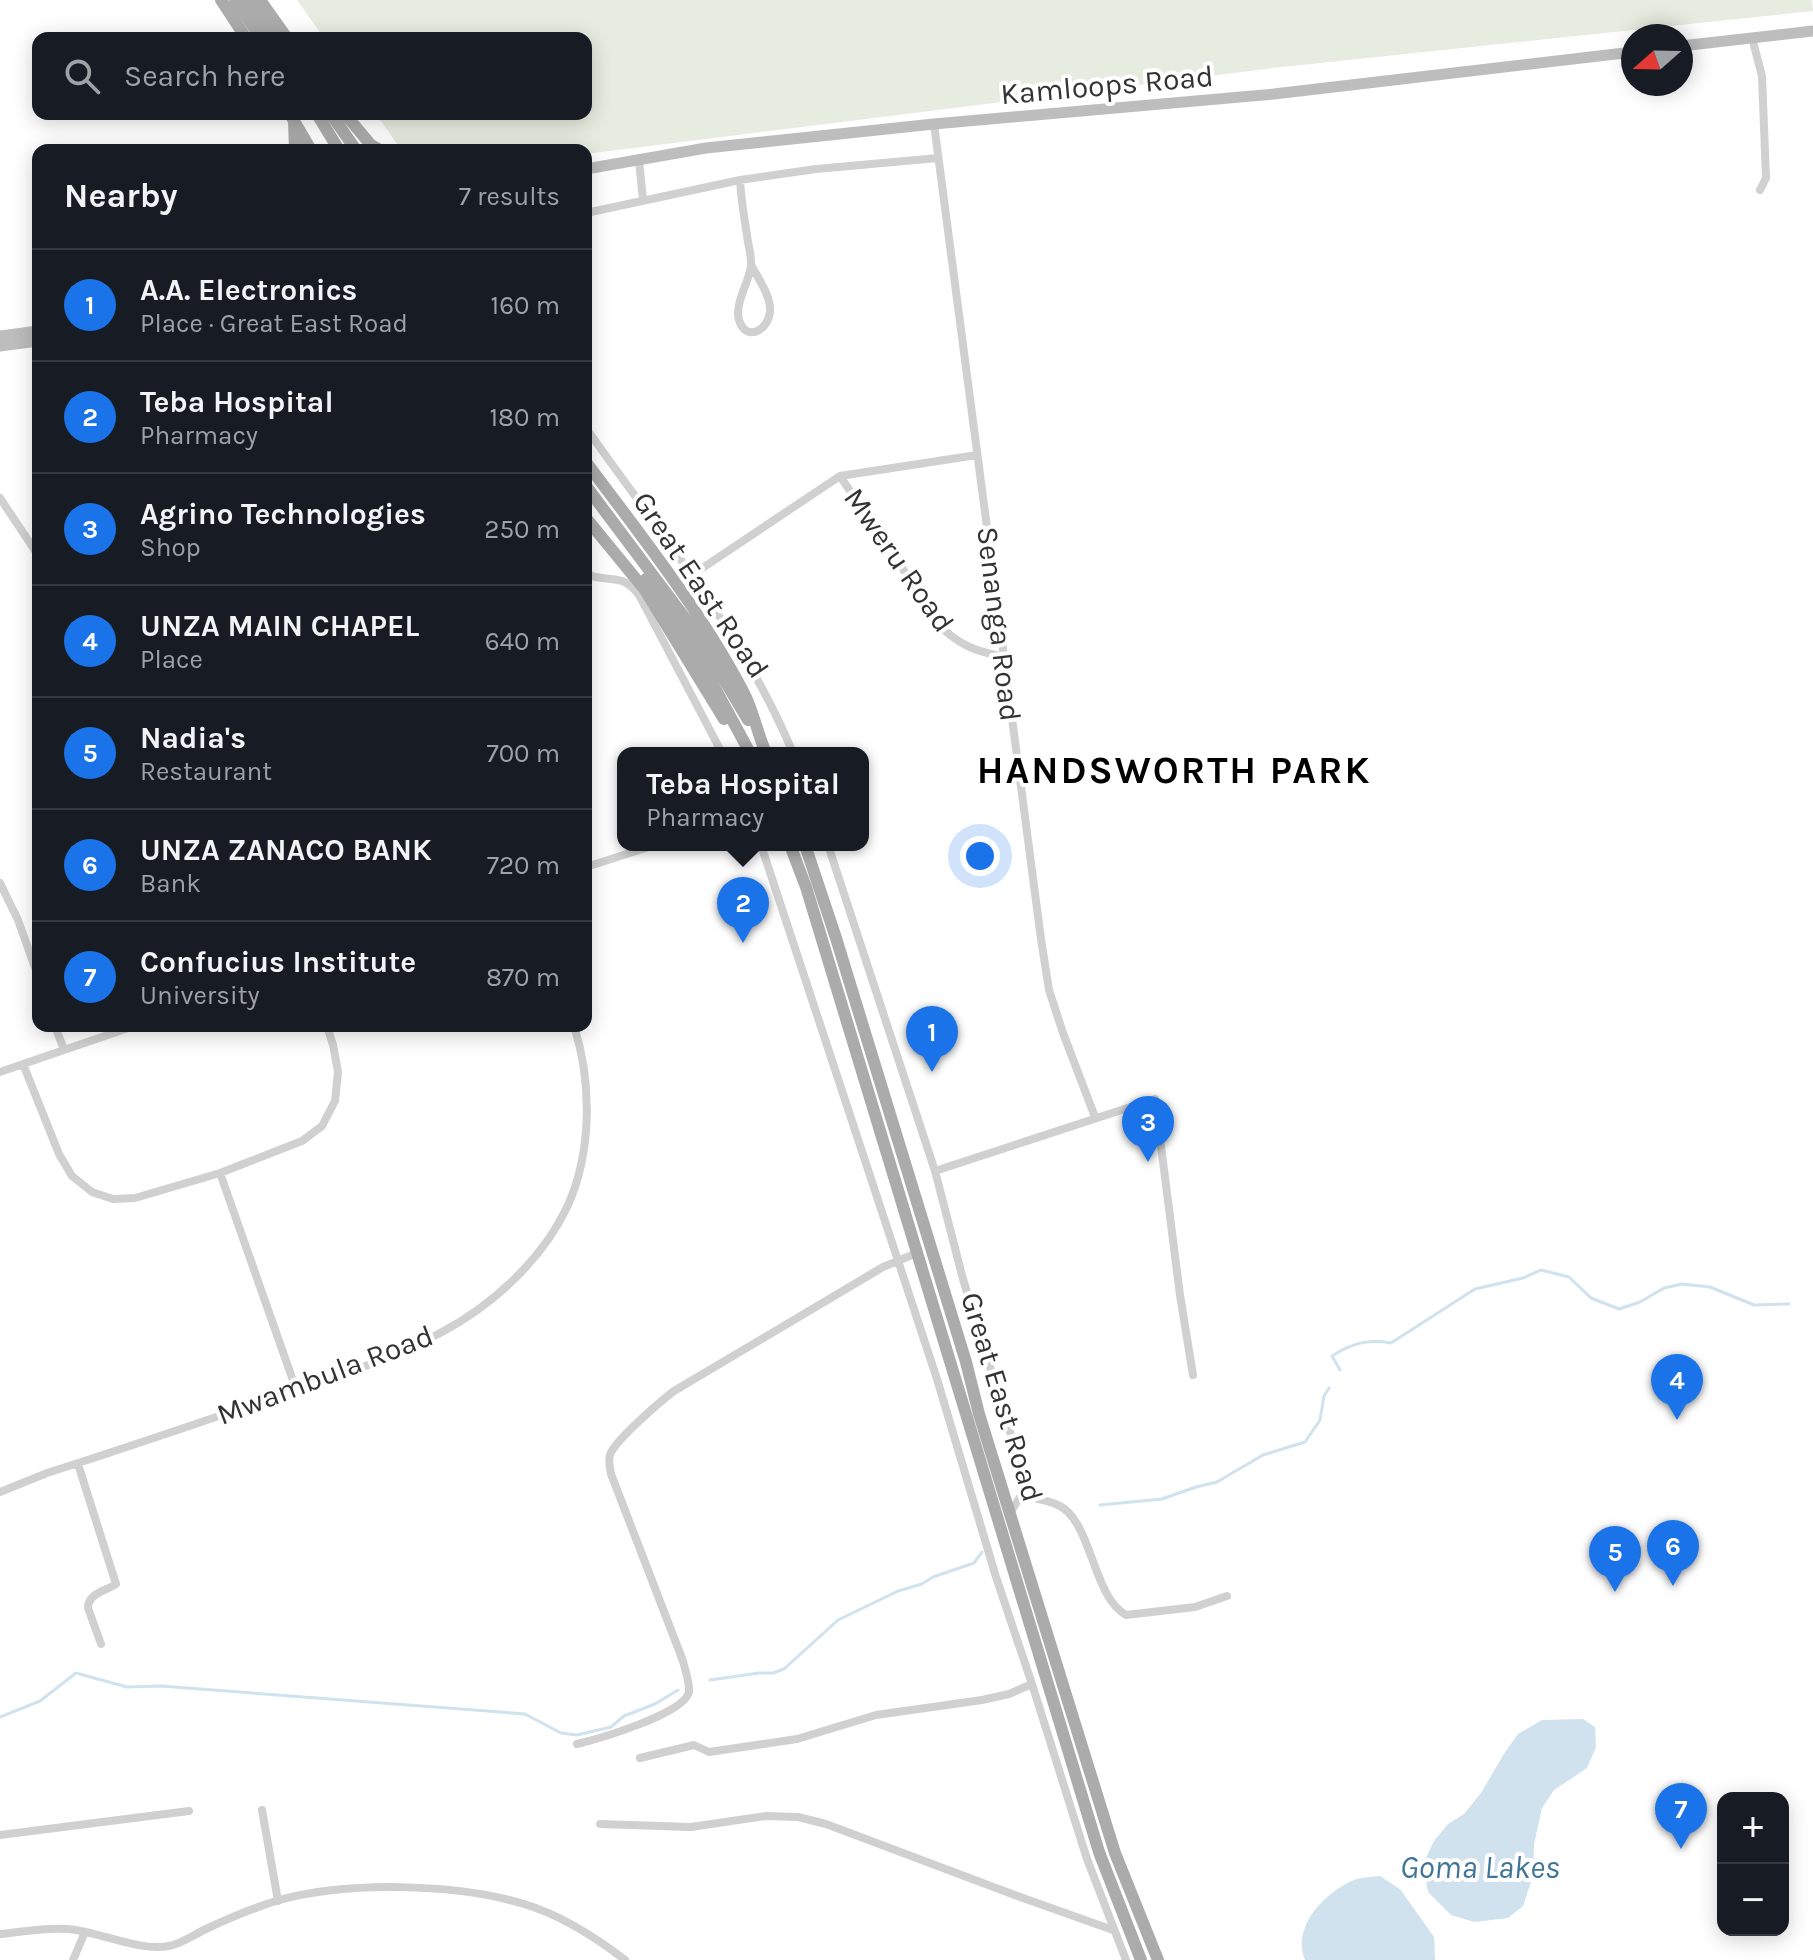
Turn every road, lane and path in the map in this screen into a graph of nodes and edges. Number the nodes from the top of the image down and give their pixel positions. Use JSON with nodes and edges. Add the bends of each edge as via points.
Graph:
{"nodes":[{"id":1,"x":221,"y":0,"type":"edge"},
{"id":2,"x":235,"y":0,"type":"edge"},
{"id":3,"x":247,"y":0,"type":"edge"},
{"id":4,"x":260,"y":0,"type":"edge"},
{"id":5,"x":1813,"y":31,"type":"edge"},
{"id":6,"x":242,"y":32,"type":"edge"},
{"id":7,"x":257,"y":32,"type":"edge"},
{"id":8,"x":268,"y":32,"type":"edge"},
{"id":9,"x":283,"y":32,"type":"edge"},
{"id":10,"x":1752,"y":38,"type":"junction"},
{"id":11,"x":1693,"y":45,"type":"edge"},
{"id":12,"x":1621,"y":53,"type":"edge"},
{"id":13,"x":292,"y":120,"type":"edge"},
{"id":14,"x":294,"y":120,"type":"edge"},
{"id":15,"x":311,"y":120,"type":"edge"},
{"id":16,"x":319,"y":120,"type":"edge"},
{"id":17,"x":335,"y":120,"type":"edge"},
{"id":18,"x":350,"y":120,"type":"edge"},
{"id":19,"x":934,"y":124,"type":"junction"},
{"id":20,"x":328,"y":143,"type":"edge"},
{"id":21,"x":294,"y":144,"type":"edge"},
{"id":22,"x":308,"y":144,"type":"edge"},
{"id":23,"x":352,"y":144,"type":"edge"},
{"id":24,"x":370,"y":144,"type":"edge"},
{"id":25,"x":938,"y":158,"type":"junction"},
{"id":26,"x":639,"y":160,"type":"junction"},
{"id":27,"x":592,"y":168,"type":"edge"},
{"id":28,"x":740,"y":180,"type":"junction"},
{"id":29,"x":1760,"y":190,"type":"dead end"},
{"id":30,"x":643,"y":200,"type":"junction"},
{"id":31,"x":592,"y":212,"type":"edge"},
{"id":32,"x":751,"y":265,"type":"junction"},
{"id":33,"x":32,"y":332,"type":"edge"},
{"id":34,"x":0,"y":336,"type":"edge"},
{"id":35,"x":32,"y":342,"type":"edge"},
{"id":36,"x":0,"y":346,"type":"edge"},
{"id":37,"x":592,"y":436,"type":"edge"},
{"id":38,"x":977,"y":455,"type":"junction"},
{"id":39,"x":592,"y":470,"type":"edge"},
{"id":40,"x":840,"y":476,"type":"junction"},
{"id":41,"x":592,"y":494,"type":"edge"},
{"id":42,"x":0,"y":498,"type":"edge"},
{"id":43,"x":592,"y":507,"type":"edge"},
{"id":44,"x":592,"y":525,"type":"edge"},
{"id":45,"x":32,"y":546,"type":"edge"},
{"id":46,"x":692,"y":575,"type":"junction"},
{"id":47,"x":592,"y":577,"type":"edge"},
{"id":48,"x":1004,"y":657,"type":"junction"},
{"id":49,"x":719,"y":747,"type":"edge"},
{"id":50,"x":746,"y":747,"type":"edge"},
{"id":51,"x":747,"y":747,"type":"edge"},
{"id":52,"x":763,"y":747,"type":"edge"},
{"id":53,"x":764,"y":747,"type":"edge"},
{"id":54,"x":790,"y":747,"type":"edge"},
{"id":55,"x":636,"y":851,"type":"edge"},
{"id":56,"x":763,"y":851,"type":"edge"},
{"id":57,"x":792,"y":851,"type":"edge"},
{"id":58,"x":807,"y":851,"type":"edge"},
{"id":59,"x":830,"y":851,"type":"edge"},
{"id":60,"x":592,"y":865,"type":"edge"},
{"id":61,"x":0,"y":883,"type":"edge"},
{"id":62,"x":32,"y":959,"type":"edge"},
{"id":63,"x":57,"y":1032,"type":"edge"},
{"id":64,"x":116,"y":1032,"type":"edge"},
{"id":65,"x":329,"y":1032,"type":"edge"},
{"id":66,"x":575,"y":1032,"type":"edge"},
{"id":67,"x":64,"y":1050,"type":"junction"},
{"id":68,"x":23,"y":1064,"type":"junction"},
{"id":69,"x":0,"y":1072,"type":"edge"},
{"id":70,"x":1095,"y":1117,"type":"junction"},
{"id":71,"x":935,"y":1171,"type":"junction"},
{"id":72,"x":220,"y":1173,"type":"junction"},
{"id":73,"x":917,"y":1253,"type":"junction"},
{"id":74,"x":899,"y":1259,"type":"junction"},
{"id":75,"x":1193,"y":1375,"type":"dead end"},
{"id":76,"x":296,"y":1389,"type":"junction"},
{"id":77,"x":78,"y":1464,"type":"junction"},
{"id":78,"x":0,"y":1492,"type":"edge"},
{"id":79,"x":1021,"y":1495,"type":"junction"},
{"id":80,"x":1010,"y":1513,"type":"junction"},
{"id":81,"x":1227,"y":1596,"type":"dead end"},
{"id":82,"x":101,"y":1644,"type":"dead end"},
{"id":83,"x":1032,"y":1684,"type":"junction"},
{"id":84,"x":577,"y":1744,"type":"dead end"},
{"id":85,"x":640,"y":1758,"type":"dead end"},
{"id":86,"x":262,"y":1810,"type":"dead end"},
{"id":87,"x":189,"y":1811,"type":"dead end"},
{"id":88,"x":600,"y":1824,"type":"dead end"},
{"id":89,"x":0,"y":1835,"type":"edge"},
{"id":90,"x":278,"y":1901,"type":"junction"},
{"id":91,"x":1113,"y":1930,"type":"junction"},
{"id":92,"x":85,"y":1932,"type":"junction"},
{"id":93,"x":0,"y":1934,"type":"edge"},
{"id":94,"x":73,"y":1960,"type":"edge"},
{"id":95,"x":625,"y":1960,"type":"edge"},
{"id":96,"x":1126,"y":1960,"type":"edge"},
{"id":97,"x":1141,"y":1960,"type":"edge"},
{"id":98,"x":1158,"y":1960,"type":"edge"}],
"edges":[{"from":1,"to":6,"type":"main road"},
{"from":2,"to":7,"type":"main road"},
{"from":3,"to":8,"type":"main road"},
{"from":4,"to":9,"type":"main road"},
{"from":5,"to":10,"type":"main road"},
{"from":10,"to":11,"type":"main road"},
{"from":10,"to":29,"type":"street","via":[[1764,106],[1766,178]]},
{"from":12,"to":19,"type":"main road","name":"Kamloops Road","via":[[1274,94]]},
{"from":13,"to":21,"type":"main road"},
{"from":14,"to":22,"type":"main road"},
{"from":15,"to":20,"type":"main road"},
{"from":16,"to":20,"type":"main road"},
{"from":17,"to":23,"type":"main road"},
{"from":18,"to":24,"type":"main road"},
{"from":19,"to":25,"type":"street","name":"Senanga Road"},
{"from":19,"to":26,"type":"main road","name":"Kamloops Road"},
{"from":25,"to":28,"type":"street"},
{"from":25,"to":38,"type":"street","name":"Senanga Road"},
{"from":26,"to":27,"type":"main road","name":"Kamloops Road"},
{"from":26,"to":30,"type":"street"},
{"from":28,"to":30,"type":"street"},
{"from":28,"to":32,"type":"street"},
{"from":30,"to":31,"type":"street"},
{"from":32,"to":32,"type":"street","via":[[738,317],[750,332],[765,327],[771,308]]},
{"from":33,"to":34,"type":"main road"},
{"from":35,"to":36,"type":"main road"},
{"from":37,"to":46,"type":"street"},
{"from":38,"to":40,"type":"street"},
{"from":38,"to":48,"type":"street","name":"Senanga Road"},
{"from":39,"to":53,"type":"main road","name":"Great East Road","via":[[721,652],[747,699]]},
{"from":40,"to":46,"type":"street"},
{"from":40,"to":48,"type":"street","name":"Mweru Road","via":[[944,630],[973,649]]},
{"from":41,"to":52,"type":"main road","name":"Great East Road","via":[[697,634]]},
{"from":42,"to":45,"type":"street"},
{"from":43,"to":51,"type":"main road","name":"Great East Road","via":[[689,640]]},
{"from":44,"to":50,"type":"main road","name":"Great East Road","via":[[645,590],[720,714]]},
{"from":46,"to":54,"type":"street","via":[[731,633]]},
{"from":47,"to":49,"type":"street","via":[[632,585]]},
{"from":48,"to":70,"type":"street","name":"Senanga Road","via":[[1049,990]]},
{"from":55,"to":60,"type":"street"},
{"from":56,"to":74,"type":"street"},
{"from":57,"to":73,"type":"main road","name":"Great East Road"},
{"from":58,"to":80,"type":"main road","name":"Great East Road"},
{"from":59,"to":71,"type":"street"},
{"from":61,"to":62,"type":"street"},
{"from":63,"to":67,"type":"street"},
{"from":64,"to":67,"type":"street"},
{"from":65,"to":72,"type":"street","via":[[338,1072],[335,1101],[322,1126],[302,1141]]},
{"from":66,"to":76,"type":"street","name":"Mwambula Road","via":[[586,1082],[586,1128],[568,1204],[551,1236],[498,1295],[442,1332]]},
{"from":67,"to":68,"type":"street"},
{"from":68,"to":69,"type":"street"},
{"from":68,"to":72,"type":"street","via":[[59,1154],[72,1176],[92,1192],[113,1199],[135,1198]]},
{"from":70,"to":71,"type":"street"},
{"from":70,"to":75,"type":"street","via":[[1155,1099]]},
{"from":71,"to":79,"type":"street","via":[[1023,1474]]},
{"from":72,"to":76,"type":"street"},
{"from":73,"to":74,"type":"street"},
{"from":73,"to":97,"type":"main road","name":"Great East Road","via":[[1099,1852]]},
{"from":74,"to":83,"type":"street"},
{"from":74,"to":84,"type":"street","via":[[674,1391],[615,1446],[611,1474],[683,1661],[689,1690],[681,1706]]},
{"from":76,"to":77,"type":"street","name":"Mwambula Road"},
{"from":77,"to":78,"type":"street","name":"Mwambula Road"},
{"from":77,"to":82,"type":"street","via":[[116,1584],[88,1602]]},
{"from":79,"to":80,"type":"street"},
{"from":79,"to":81,"type":"street","via":[[1059,1505],[1073,1515],[1107,1593],[1126,1615],[1195,1607]]},
{"from":80,"to":98,"type":"main road","name":"Great East Road","via":[[1115,1853]]},
{"from":83,"to":85,"type":"street","via":[[982,1700],[876,1715],[797,1739],[709,1752],[694,1745]]},
{"from":83,"to":91,"type":"street"},
{"from":86,"to":90,"type":"street"},
{"from":87,"to":89,"type":"street"},
{"from":88,"to":91,"type":"street","via":[[691,1827],[798,1817]]},
{"from":90,"to":92,"type":"street","via":[[169,1946]]},
{"from":90,"to":95,"type":"street","via":[[384,1887],[489,1895],[569,1922]]},
{"from":91,"to":96,"type":"street"},
{"from":92,"to":93,"type":"street"},
{"from":92,"to":94,"type":"street"}]}
